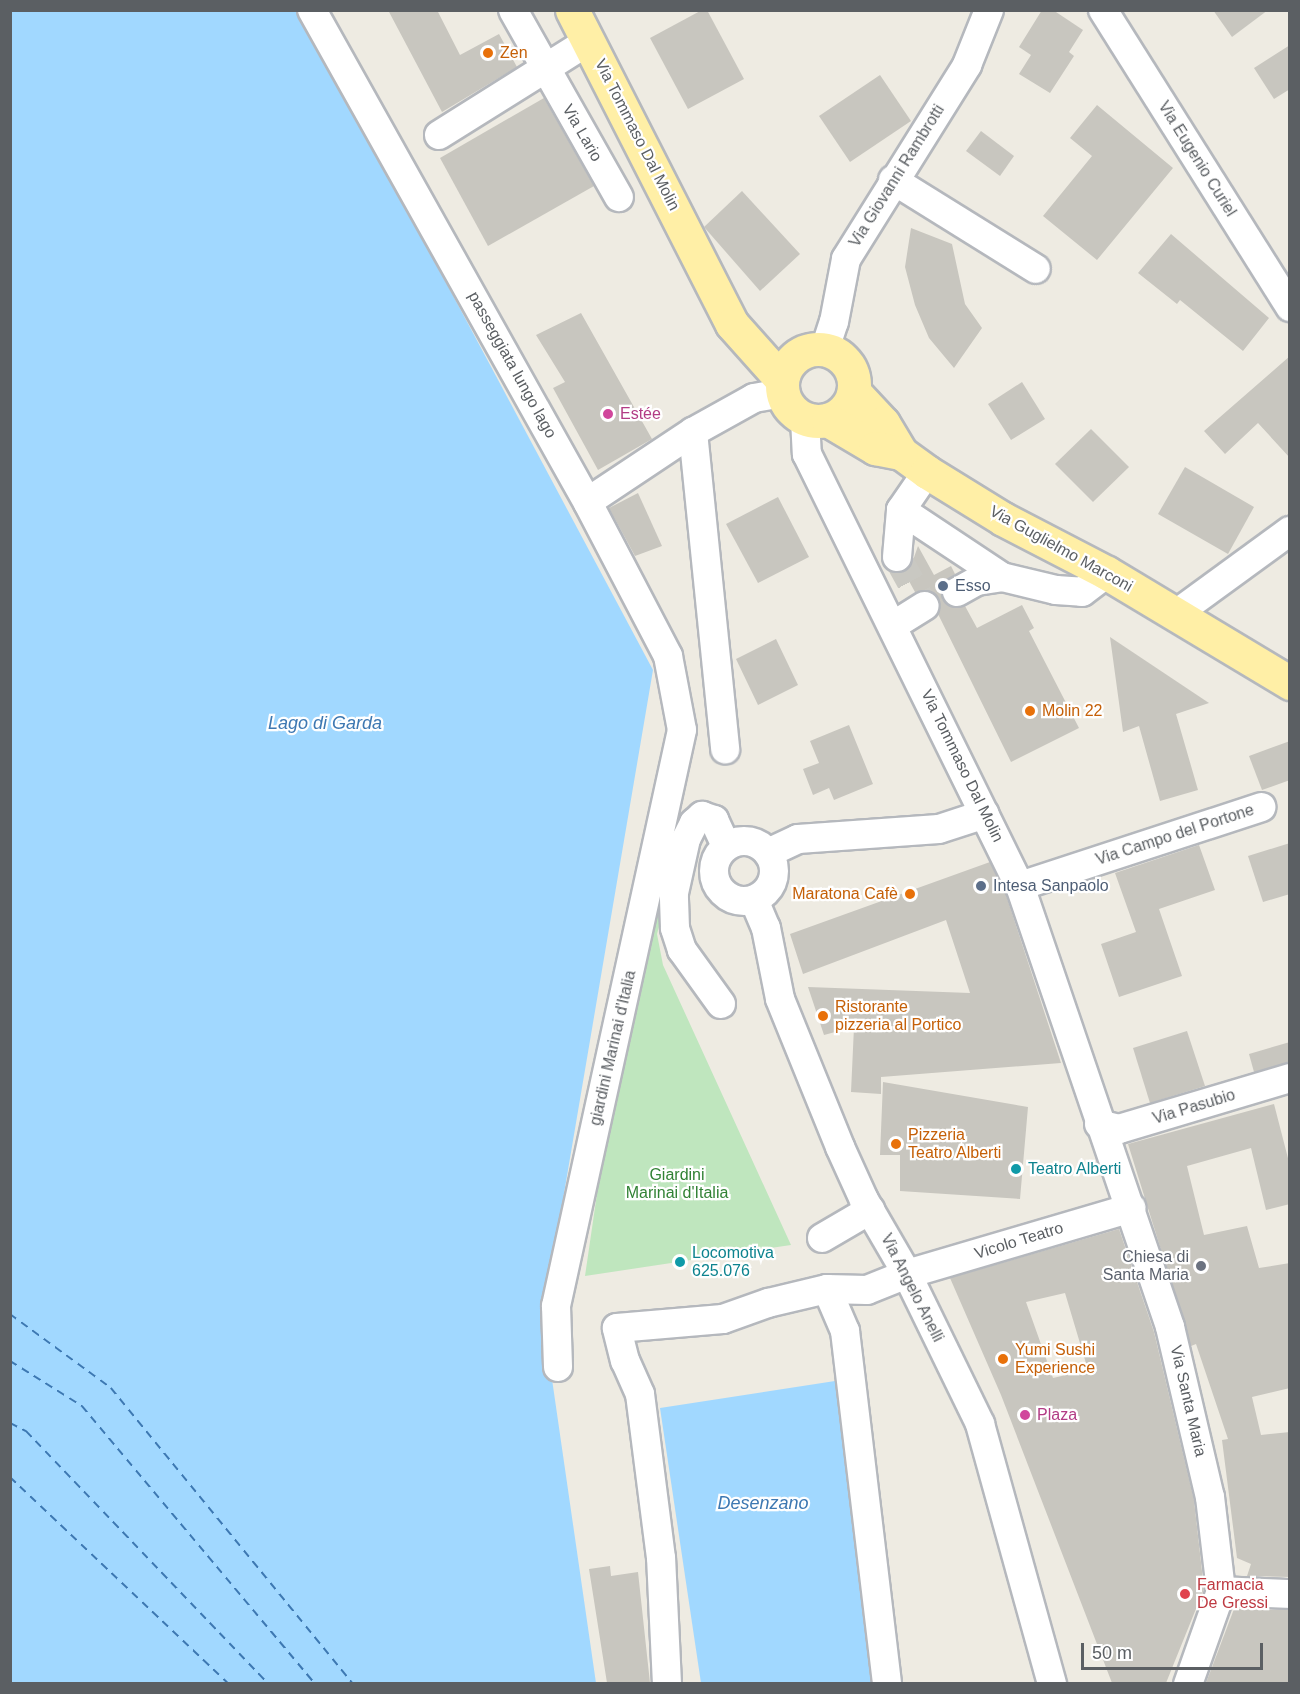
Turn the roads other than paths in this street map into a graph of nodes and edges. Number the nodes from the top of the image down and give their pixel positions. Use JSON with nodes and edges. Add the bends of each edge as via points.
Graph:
{"nodes":[{"id":1,"x":312,"y":10,"type":"edge"},
{"id":2,"x":513,"y":10,"type":"edge"},
{"id":3,"x":572,"y":10,"type":"edge"},
{"id":4,"x":989,"y":10,"type":"edge"},
{"id":5,"x":1103,"y":10,"type":"edge"},
{"id":6,"x":589,"y":41,"type":"junction"},
{"id":7,"x":544,"y":69,"type":"junction"},
{"id":8,"x":439,"y":135,"type":"dead end"},
{"id":9,"x":893,"y":180,"type":"junction"},
{"id":10,"x":619,"y":197,"type":"dead end"},
{"id":11,"x":701,"y":260,"type":"junction"},
{"id":12,"x":1036,"y":269,"type":"dead end"},
{"id":13,"x":1290,"y":307,"type":"edge"},
{"id":14,"x":812,"y":351,"type":"junction"},
{"id":15,"x":782,"y":387,"type":"junction"},
{"id":16,"x":854,"y":392,"type":"junction"},
{"id":17,"x":817,"y":420,"type":"junction"},
{"id":18,"x":693,"y":432,"type":"junction"},
{"id":19,"x":901,"y":453,"type":"junction"},
{"id":20,"x":927,"y":472,"type":"junction"},
{"id":21,"x":595,"y":497,"type":"dead end"},
{"id":22,"x":901,"y":510,"type":"junction"},
{"id":23,"x":1290,"y":531,"type":"edge"},
{"id":24,"x":897,"y":557,"type":"tunnel mouth"},
{"id":25,"x":1107,"y":573,"type":"junction"},
{"id":26,"x":1002,"y":577,"type":"junction"},
{"id":27,"x":957,"y":592,"type":"dead end"},
{"id":28,"x":924,"y":606,"type":"dead end"},
{"id":29,"x":1176,"y":614,"type":"junction"},
{"id":30,"x":894,"y":625,"type":"junction"},
{"id":31,"x":1290,"y":683,"type":"edge"},
{"id":32,"x":682,"y":730,"type":"junction"},
{"id":33,"x":1261,"y":807,"type":"dead end"},
{"id":34,"x":985,"y":814,"type":"junction"},
{"id":35,"x":726,"y":846,"type":"junction"},
{"id":36,"x":768,"y":853,"type":"junction"},
{"id":37,"x":1020,"y":885,"type":"junction"},
{"id":38,"x":754,"y":900,"type":"junction"},
{"id":39,"x":721,"y":1004,"type":"dead end"},
{"id":40,"x":1290,"y":1078,"type":"edge"},
{"id":41,"x":1099,"y":1124,"type":"junction"},
{"id":42,"x":1131,"y":1208,"type":"junction"},
{"id":43,"x":870,"y":1210,"type":"junction"},
{"id":44,"x":822,"y":1238,"type":"dead end"},
{"id":45,"x":908,"y":1274,"type":"junction"},
{"id":46,"x":827,"y":1289,"type":"junction"},
{"id":47,"x":558,"y":1367,"type":"dead end"},
{"id":48,"x":1221,"y":1591,"type":"junction"},
{"id":49,"x":1284,"y":1594,"type":"edge"},
{"id":50,"x":667,"y":1683,"type":"edge"},
{"id":51,"x":887,"y":1683,"type":"edge"},
{"id":52,"x":1052,"y":1683,"type":"edge"},
{"id":53,"x":1188,"y":1683,"type":"edge"}],
"edges":[{"from":1,"to":32,"type":"street","name":"passeggiata lungo lago","via":[[577,482],[669,656]]},
{"from":2,"to":7,"type":"street","name":"Via Lario"},
{"from":3,"to":6,"type":"main road","name":"Via Tommaso Dal Molin"},
{"from":4,"to":9,"type":"street","name":"Via Giovanni Rambrotti","via":[[967,65]]},
{"from":5,"to":13,"type":"street","name":"Via Eugenio Curiel"},
{"from":6,"to":7,"type":"street"},
{"from":6,"to":11,"type":"main road","name":"Via Tommaso Dal Molin"},
{"from":7,"to":8,"type":"street"},
{"from":7,"to":10,"type":"street","name":"Via Lario"},
{"from":9,"to":12,"type":"street"},
{"from":9,"to":14,"type":"street","name":"Via Giovanni Rambrotti","via":[[846,259],[834,322]]},
{"from":11,"to":14,"type":"main road","name":"Via Tommaso Dal Molin","via":[[744,312],[771,336]]},
{"from":11,"to":15,"type":"main road","name":"Via Tommaso Dal Molin","via":[[732,324]]},
{"from":14,"to":15,"type":"main road","via":[[791,360]]},
{"from":14,"to":16,"type":"main road","via":[[836,353],[851,369]]},
{"from":15,"to":17,"type":"main road","via":[[795,413]]},
{"from":15,"to":18,"type":"street"},
{"from":16,"to":17,"type":"main road","via":[[845,410]]},
{"from":16,"to":19,"type":"main road","name":"Via Guglielmo Marconi","via":[[883,423]]},
{"from":17,"to":19,"type":"main road","via":[[875,448]]},
{"from":17,"to":30,"type":"street","name":"Via Tommaso Dal Molin","via":[[807,454]]},
{"from":18,"to":21,"type":"street"},
{"from":18,"to":32,"type":"street","via":[[724,738]]},
{"from":19,"to":20,"type":"main road","name":"Via Guglielmo Marconi"},
{"from":20,"to":22,"type":"street"},
{"from":20,"to":25,"type":"main road","name":"Via Guglielmo Marconi","via":[[1003,519]]},
{"from":22,"to":24,"type":"street"},
{"from":22,"to":26,"type":"street"},
{"from":23,"to":29,"type":"street"},
{"from":25,"to":26,"type":"street","via":[[1082,592]]},
{"from":25,"to":29,"type":"main road","name":"Via Guglielmo Marconi"},
{"from":26,"to":27,"type":"street","via":[[977,581]]},
{"from":28,"to":30,"type":"street"},
{"from":29,"to":31,"type":"main road","name":"Via Guglielmo Marconi"},
{"from":30,"to":34,"type":"street","name":"Via Tommaso Dal Molin"},
{"from":32,"to":47,"type":"street","name":"giardini Marinai d'Italia","via":[[556,1306]]},
{"from":33,"to":37,"type":"street","name":"Via Campo del Portone"},
{"from":34,"to":36,"type":"street","via":[[939,829],[798,839]]},
{"from":34,"to":37,"type":"street","name":"Via Tommaso Dal Molin"},
{"from":35,"to":36,"type":"street","via":[[749,841]]},
{"from":35,"to":38,"type":"street","via":[[714,865],[719,887],[738,901]]},
{"from":35,"to":39,"type":"street","via":[[714,820],[702,816],[694,823],[674,893],[675,928],[682,950]]},
{"from":36,"to":38,"type":"street","via":[[774,868],[772,884]]},
{"from":37,"to":41,"type":"street","name":"Via Tommaso Dal Molin"},
{"from":38,"to":43,"type":"street","name":"Via Angelo Anelli","via":[[766,928],[780,999]]},
{"from":40,"to":41,"type":"street","name":"Via Pasubio","via":[[1119,1129]]},
{"from":41,"to":42,"type":"street","name":"Via Santa Maria"},
{"from":42,"to":45,"type":"street","name":"Vicolo Teatro"},
{"from":42,"to":48,"type":"street","name":"Via Santa Maria","via":[[1170,1327],[1210,1497]]},
{"from":43,"to":44,"type":"street"},
{"from":43,"to":45,"type":"street","name":"Via Angelo Anelli"},
{"from":45,"to":46,"type":"street","name":"Vicolo Teatro","via":[[867,1290]]},
{"from":45,"to":52,"type":"street","name":"Via Angelo Anelli","via":[[980,1424]]},
{"from":46,"to":50,"type":"street","name":"Vicolo Teatro","via":[[723,1319],[617,1328],[625,1361],[640,1394],[661,1558]]},
{"from":46,"to":51,"type":"street","via":[[845,1330]]},
{"from":48,"to":49,"type":"street"},
{"from":48,"to":53,"type":"street","name":"Via Santa Maria"}]}
